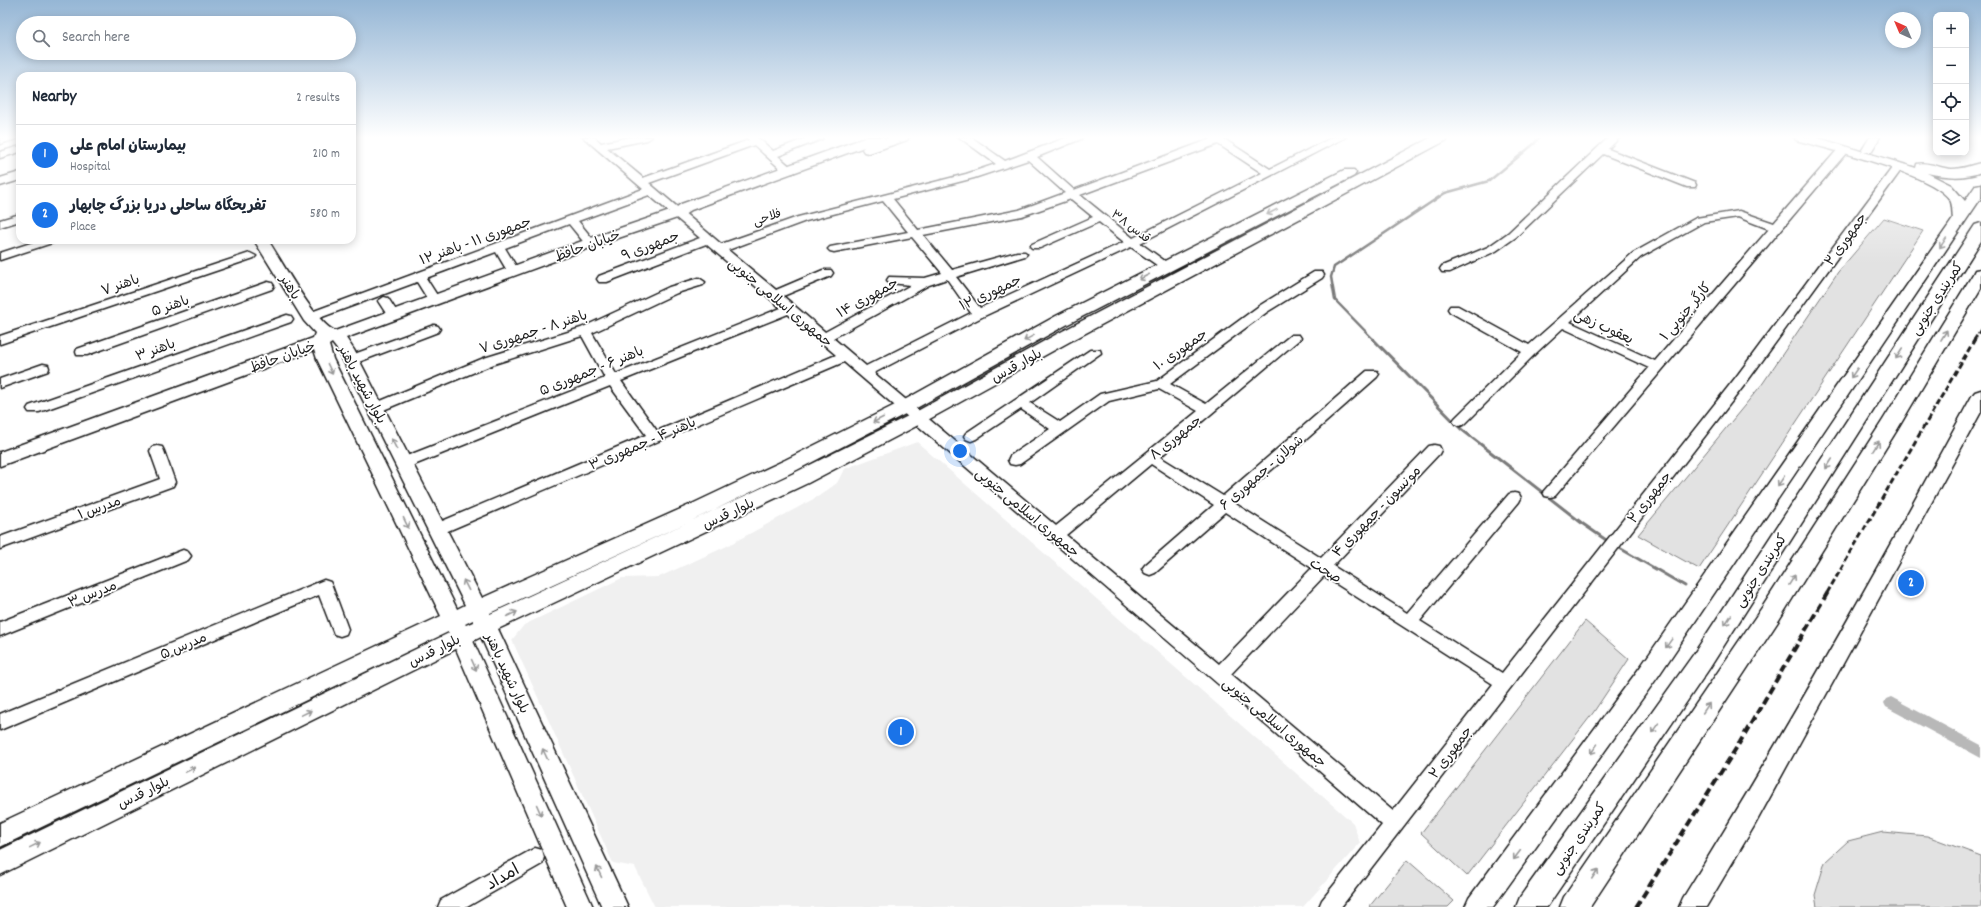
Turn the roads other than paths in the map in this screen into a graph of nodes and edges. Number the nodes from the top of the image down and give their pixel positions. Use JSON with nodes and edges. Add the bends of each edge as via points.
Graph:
{"nodes":[{"id":1,"x":638,"y":179,"type":"edge"},
{"id":2,"x":661,"y":179,"type":"edge"},
{"id":3,"x":765,"y":179,"type":"edge"},
{"id":4,"x":784,"y":179,"type":"edge"},
{"id":5,"x":953,"y":179,"type":"edge"},
{"id":6,"x":1055,"y":179,"type":"edge"},
{"id":7,"x":1112,"y":179,"type":"edge"},
{"id":8,"x":1257,"y":179,"type":"edge"},
{"id":9,"x":1343,"y":179,"type":"edge"},
{"id":10,"x":1356,"y":179,"type":"edge"},
{"id":11,"x":1570,"y":179,"type":"edge"},
{"id":12,"x":1676,"y":179,"type":"edge"},
{"id":13,"x":1818,"y":179,"type":"edge"},
{"id":14,"x":1890,"y":179,"type":"edge"},
{"id":15,"x":1933,"y":179,"type":"edge"},
{"id":16,"x":1959,"y":179,"type":"edge"},
{"id":17,"x":1938,"y":182,"type":"junction"},
{"id":18,"x":1691,"y":185,"type":"dead end"},
{"id":19,"x":646,"y":186,"type":"junction"},
{"id":20,"x":1981,"y":188,"type":"edge"},
{"id":21,"x":1071,"y":195,"type":"junction"},
{"id":22,"x":887,"y":198,"type":"junction"},
{"id":23,"x":678,"y":213,"type":"junction"},
{"id":24,"x":16,"y":218,"type":"edge"},
{"id":25,"x":1100,"y":218,"type":"junction"},
{"id":26,"x":1960,"y":219,"type":"junction"},
{"id":27,"x":570,"y":220,"type":"junction"},
{"id":28,"x":0,"y":224,"type":"edge"},
{"id":29,"x":1776,"y":228,"type":"junction"},
{"id":30,"x":1981,"y":228,"type":"edge"},
{"id":31,"x":1250,"y":231,"type":"junction"},
{"id":32,"x":914,"y":233,"type":"junction"},
{"id":33,"x":708,"y":239,"type":"junction"},
{"id":34,"x":590,"y":243,"type":"junction"},
{"id":35,"x":1131,"y":243,"type":"junction"},
{"id":36,"x":40,"y":244,"type":"edge"},
{"id":37,"x":264,"y":244,"type":"edge"},
{"id":38,"x":1036,"y":246,"type":"dead end"},
{"id":39,"x":498,"y":247,"type":"junction"},
{"id":40,"x":719,"y":249,"type":"junction"},
{"id":41,"x":834,"y":249,"type":"dead end"},
{"id":42,"x":1022,"y":254,"type":"dead end"},
{"id":43,"x":250,"y":256,"type":"dead end"},
{"id":44,"x":0,"y":258,"type":"edge"},
{"id":45,"x":1165,"y":266,"type":"junction"},
{"id":46,"x":1446,"y":269,"type":"dead end"},
{"id":47,"x":513,"y":271,"type":"junction"},
{"id":48,"x":827,"y":273,"type":"dead end"},
{"id":49,"x":1981,"y":274,"type":"edge"},
{"id":50,"x":1318,"y":275,"type":"dead end"},
{"id":51,"x":419,"y":276,"type":"junction"},
{"id":52,"x":950,"y":276,"type":"junction"},
{"id":53,"x":603,"y":279,"type":"dead end"},
{"id":54,"x":893,"y":280,"type":"dead end"},
{"id":55,"x":699,"y":282,"type":"dead end"},
{"id":56,"x":925,"y":282,"type":"junction"},
{"id":57,"x":268,"y":286,"type":"dead end"},
{"id":58,"x":774,"y":295,"type":"junction"},
{"id":59,"x":384,"y":300,"type":"dead end"},
{"id":60,"x":434,"y":300,"type":"junction"},
{"id":61,"x":790,"y":309,"type":"junction"},
{"id":62,"x":1454,"y":309,"type":"dead end"},
{"id":63,"x":978,"y":314,"type":"junction"},
{"id":64,"x":393,"y":316,"type":"junction"},
{"id":65,"x":310,"y":317,"type":"junction"},
{"id":66,"x":287,"y":319,"type":"dead end"},
{"id":67,"x":1561,"y":322,"type":"junction"},
{"id":68,"x":434,"y":329,"type":"dead end"},
{"id":69,"x":585,"y":332,"type":"junction"},
{"id":70,"x":326,"y":337,"type":"junction"},
{"id":71,"x":824,"y":338,"type":"junction"},
{"id":72,"x":1295,"y":338,"type":"dead end"},
{"id":73,"x":0,"y":340,"type":"edge"},
{"id":74,"x":1530,"y":351,"type":"junction"},
{"id":75,"x":82,"y":352,"type":"dead end"},
{"id":76,"x":1095,"y":353,"type":"dead end"},
{"id":77,"x":846,"y":356,"type":"junction"},
{"id":78,"x":351,"y":360,"type":"junction"},
{"id":79,"x":1657,"y":367,"type":"junction"},
{"id":80,"x":43,"y":368,"type":"dead end"},
{"id":81,"x":864,"y":372,"type":"junction"},
{"id":82,"x":1372,"y":374,"type":"dead end"},
{"id":83,"x":612,"y":379,"type":"junction"},
{"id":84,"x":0,"y":384,"type":"edge"},
{"id":85,"x":1161,"y":384,"type":"junction"},
{"id":86,"x":1981,"y":396,"type":"edge"},
{"id":87,"x":1020,"y":402,"type":"junction"},
{"id":88,"x":376,"y":408,"type":"junction"},
{"id":89,"x":34,"y":409,"type":"dead end"},
{"id":90,"x":1207,"y":410,"type":"junction"},
{"id":91,"x":912,"y":413,"type":"junction"},
{"id":92,"x":1460,"y":421,"type":"dead end"},
{"id":93,"x":1060,"y":428,"type":"junction"},
{"id":94,"x":971,"y":436,"type":"dead end"},
{"id":95,"x":654,"y":438,"type":"junction"},
{"id":96,"x":1434,"y":450,"type":"dead end"},
{"id":97,"x":157,"y":451,"type":"dead end"},
{"id":98,"x":1150,"y":458,"type":"junction"},
{"id":99,"x":0,"y":459,"type":"edge"},
{"id":100,"x":1015,"y":460,"type":"dead end"},
{"id":101,"x":404,"y":463,"type":"junction"},
{"id":102,"x":419,"y":492,"type":"junction"},
{"id":103,"x":1550,"y":492,"type":"dead end"},
{"id":104,"x":1514,"y":498,"type":"dead end"},
{"id":105,"x":396,"y":502,"type":"junction"},
{"id":106,"x":1224,"y":504,"type":"junction"},
{"id":107,"x":438,"y":529,"type":"junction"},
{"id":108,"x":1055,"y":535,"type":"junction"},
{"id":109,"x":0,"y":543,"type":"edge"},
{"id":110,"x":183,"y":556,"type":"dead end"},
{"id":111,"x":1322,"y":567,"type":"junction"},
{"id":112,"x":1150,"y":569,"type":"dead end"},
{"id":113,"x":482,"y":618,"type":"junction"},
{"id":114,"x":1409,"y":622,"type":"junction"},
{"id":115,"x":0,"y":629,"type":"edge"},
{"id":116,"x":340,"y":629,"type":"dead end"},
{"id":117,"x":457,"y":629,"type":"junction"},
{"id":118,"x":1219,"y":675,"type":"junction"},
{"id":119,"x":1503,"y":682,"type":"junction"},
{"id":120,"x":0,"y":722,"type":"edge"},
{"id":121,"x":1395,"y":824,"type":"junction"},
{"id":122,"x":0,"y":835,"type":"edge"},
{"id":123,"x":535,"y":857,"type":"dead end"},
{"id":124,"x":0,"y":863,"type":"edge"},
{"id":125,"x":448,"y":907,"type":"edge"},
{"id":126,"x":580,"y":907,"type":"edge"},
{"id":127,"x":615,"y":907,"type":"edge"},
{"id":128,"x":1329,"y":907,"type":"edge"},
{"id":129,"x":1478,"y":907,"type":"edge"},
{"id":130,"x":1530,"y":907,"type":"edge"},
{"id":131,"x":1574,"y":907,"type":"edge"},
{"id":132,"x":1692,"y":907,"type":"edge"}],
"edges":[{"from":1,"to":19,"type":"street","name":"جمهوری اسلامی جنوبی"},
{"from":2,"to":19,"type":"street","name":"جمهوری ۱۱ - باهنر ۱۲"},
{"from":3,"to":23,"type":"main road","name":"خیابان حافظ","via":[[686,207]]},
{"from":4,"to":23,"type":"main road","name":"خیابان حافظ","via":[[687,214]]},
{"from":5,"to":22,"type":"street","name":"فلاحی"},
{"from":6,"to":21,"type":"street","name":"قدس ۳۸"},
{"from":7,"to":21,"type":"street"},
{"from":8,"to":35,"type":"street","name":"جمهوری ۱۲"},
{"from":9,"to":31,"type":"main road","name":"بلوار قدس","one_way":true},
{"from":10,"to":31,"type":"main road","name":"بلوار قدس"},
{"from":11,"to":46,"type":"street","via":[[1512,235],[1492,248]]},
{"from":12,"to":18,"type":"street"},
{"from":13,"to":29,"type":"street","name":"کارگر جنوبی ۱"},
{"from":14,"to":119,"type":"street","name":"جمهوری ۲","via":[[1741,380]]},
{"from":15,"to":17,"type":"main road"},
{"from":16,"to":17,"type":"main road","via":[[1961,184],[1955,186]]},
{"from":17,"to":26,"type":"main road","via":[[1957,200]]},
{"from":19,"to":23,"type":"street","name":"جمهوری اسلامی جنوبی"},
{"from":19,"to":27,"type":"street","name":"جمهوری ۱۱ - باهنر ۱۲"},
{"from":20,"to":26,"type":"main road"},
{"from":21,"to":25,"type":"street","name":"قدس ۳۸"},
{"from":21,"to":32,"type":"street","via":[[1022,213]]},
{"from":22,"to":32,"type":"street"},
{"from":22,"to":40,"type":"street","name":"فلاحی","via":[[802,219]]},
{"from":23,"to":33,"type":"street","name":"جمهوری اسلامی جنوبی"},
{"from":23,"to":34,"type":"main road","name":"خیابان حافظ"},
{"from":24,"to":28,"type":"street"},
{"from":25,"to":35,"type":"street","name":"قدس ۳۸"},
{"from":25,"to":38,"type":"street"},
{"from":26,"to":129,"type":"main road","one_way":true,"via":[[1649,672]]},
{"from":27,"to":34,"type":"street"},
{"from":27,"to":39,"type":"street","name":"جمهوری ۱۱ - باهنر ۱۲"},
{"from":29,"to":67,"type":"street","via":[[1739,214],[1700,220],[1636,255]]},
{"from":29,"to":79,"type":"street","name":"کارگر جنوبی ۱"},
{"from":30,"to":130,"type":"highway","name":"کمربندی جنوبی","one_way":true,"via":[[1701,662]]},
{"from":31,"to":45,"type":"main road","name":"بلوار قدس"},
{"from":31,"to":91,"type":"main road","name":"بلوار قدس","via":[[1063,338]]},
{"from":32,"to":41,"type":"street"},
{"from":32,"to":52,"type":"street"},
{"from":33,"to":40,"type":"street","name":"جمهوری اسلامی جنوبی"},
{"from":33,"to":53,"type":"street","name":"جمهوری ۹"},
{"from":34,"to":47,"type":"main road","name":"خیابان حافظ"},
{"from":35,"to":45,"type":"street","name":"قدس ۳۸"},
{"from":35,"to":63,"type":"street","name":"جمهوری ۱۲"},
{"from":36,"to":44,"type":"street"},
{"from":37,"to":65,"type":"main road","name":"باهنر"},
{"from":39,"to":47,"type":"street"},
{"from":39,"to":51,"type":"street","name":"جمهوری ۱۱ - باهنر ۱۲"},
{"from":40,"to":58,"type":"street","name":"جمهوری اسلامی جنوبی"},
{"from":42,"to":52,"type":"street"},
{"from":43,"to":73,"type":"street","name":"باهنر ۷"},
{"from":45,"to":91,"type":"main road","name":"بلوار قدس","one_way":true,"via":[[1062,320]]},
{"from":47,"to":60,"type":"main road","name":"خیابان حافظ"},
{"from":48,"to":58,"type":"street"},
{"from":131,"to":49,"type":"highway","name":"کمربندی جنوبی","one_way":true,"via":[[1771,613],[1890,425]]},
{"from":50,"to":85,"type":"street","name":"جمهوری ۱۰","via":[[1263,309]]},
{"from":51,"to":60,"type":"street"},
{"from":51,"to":65,"type":"street","name":"جمهوری ۱۱ - باهنر ۱۲"},
{"from":52,"to":56,"type":"street"},
{"from":52,"to":63,"type":"street"},
{"from":54,"to":56,"type":"street"},
{"from":55,"to":69,"type":"street","name":"باهنر ۸ - جمهوری ۷","via":[[673,290]]},
{"from":56,"to":71,"type":"street","name":"جمهوری ۱۴"},
{"from":57,"to":75,"type":"street","name":"باهنر ۵"},
{"from":58,"to":61,"type":"street","name":"جمهوری اسلامی جنوبی"},
{"from":59,"to":64,"type":"street"},
{"from":60,"to":64,"type":"main road","name":"خیابان حافظ"},
{"from":61,"to":71,"type":"street","name":"جمهوری اسلامی جنوبی"},
{"from":61,"to":83,"type":"street","name":"باهنر ۶ - جمهوری ۵"},
{"from":62,"to":74,"type":"street"},
{"from":63,"to":81,"type":"street","name":"جمهوری ۱۲"},
{"from":64,"to":70,"type":"main road","name":"خیابان حافظ"},
{"from":65,"to":70,"type":"main road","name":"باهنر"},
{"from":66,"to":89,"type":"street","name":"باهنر ۳"},
{"from":67,"to":74,"type":"street"},
{"from":67,"to":79,"type":"street","name":"یعقوب زهی"},
{"from":68,"to":78,"type":"street"},
{"from":69,"to":83,"type":"street"},
{"from":69,"to":88,"type":"street","name":"باهنر ۸ - جمهوری ۷","via":[[489,360]]},
{"from":70,"to":78,"type":"main road","name":"بلوار شهید باهنر"},
{"from":70,"to":99,"type":"main road","name":"خیابان حافظ"},
{"from":70,"to":105,"type":"main road","name":"بلوار شهید باهنر","one_way":true,"via":[[325,359]]},
{"from":71,"to":77,"type":"street","name":"جمهوری اسلامی جنوبی"},
{"from":72,"to":90,"type":"street","name":"جمهوری ۸"},
{"from":74,"to":92,"type":"street"},
{"from":76,"to":87,"type":"street"},
{"from":77,"to":81,"type":"street","name":"جمهوری اسلامی جنوبی"},
{"from":77,"to":95,"type":"street","name":"باهنر ۴ - جمهوری ۳"},
{"from":78,"to":88,"type":"main road","name":"بلوار شهید باهنر"},
{"from":79,"to":103,"type":"street","name":"کارگر جنوبی ۱"},
{"from":80,"to":84,"type":"street"},
{"from":81,"to":91,"type":"street","name":"جمهوری اسلامی جنوبی"},
{"from":82,"to":106,"type":"street","name":"شولان - جمهوری ۶"},
{"from":83,"to":95,"type":"street"},
{"from":83,"to":101,"type":"street","name":"باهنر ۶ - جمهوری ۵"},
{"from":85,"to":90,"type":"street"},
{"from":85,"to":93,"type":"street","name":"جمهوری ۱۰","via":[[1105,397]]},
{"from":86,"to":132,"type":"main road","via":[[1745,820]]},
{"from":87,"to":93,"type":"street"},
{"from":87,"to":94,"type":"street"},
{"from":101,"to":88,"type":"main road","name":"بلوار شهید باهنر","one_way":true},
{"from":90,"to":98,"type":"street","name":"جمهوری ۸"},
{"from":91,"to":108,"type":"street","name":"جمهوری اسلامی جنوبی"},
{"from":91,"to":113,"type":"main road","name":"بلوار قدس","via":[[796,471]]},
{"from":93,"to":100,"type":"street","name":"جمهوری ۱۰"},
{"from":95,"to":107,"type":"street","name":"باهنر ۴ - جمهوری ۳"},
{"from":96,"to":111,"type":"street","name":"مونسون - جمهوری ۴"},
{"from":97,"to":109,"type":"street","name":"مدرس ۱","via":[[168,482]]},
{"from":98,"to":106,"type":"street","name":"صحت"},
{"from":98,"to":108,"type":"street","name":"جمهوری ۸"},
{"from":101,"to":102,"type":"main road","name":"بلوار شهید باهنر"},
{"from":102,"to":105,"type":"main road"},
{"from":102,"to":107,"type":"main road","name":"بلوار شهید باهنر"},
{"from":104,"to":114,"type":"street"},
{"from":105,"to":117,"type":"main road","name":"بلوار شهید باهنر","one_way":true},
{"from":106,"to":111,"type":"street","name":"صحت"},
{"from":106,"to":112,"type":"street","name":"شولان - جمهوری ۶"},
{"from":113,"to":107,"type":"main road","name":"بلوار شهید باهنر","one_way":true},
{"from":108,"to":118,"type":"street","name":"جمهوری اسلامی جنوبی"},
{"from":110,"to":115,"type":"street","name":"مدرس ۳"},
{"from":111,"to":114,"type":"street","name":"صحت"},
{"from":111,"to":118,"type":"street","name":"مونسون - جمهوری ۴"},
{"from":113,"to":117,"type":"main road","name":"بلوار قدس"},
{"from":127,"to":113,"type":"main road","name":"بلوار شهید باهنر","one_way":true},
{"from":114,"to":119,"type":"street","name":"صحت"},
{"from":116,"to":120,"type":"street","name":"مدرس ۵","via":[[324,586]]},
{"from":117,"to":122,"type":"main road","name":"بلوار قدس"},
{"from":124,"to":117,"type":"main road","name":"بلوار قدس","one_way":true},
{"from":117,"to":126,"type":"main road","name":"بلوار شهید باهنر","one_way":true},
{"from":118,"to":121,"type":"street","name":"جمهوری اسلامی جنوبی"},
{"from":119,"to":121,"type":"street","name":"جمهوری ۲"},
{"from":121,"to":128,"type":"street","name":"جمهوری ۲"},
{"from":123,"to":125,"type":"street","name":"امداد"}]}
